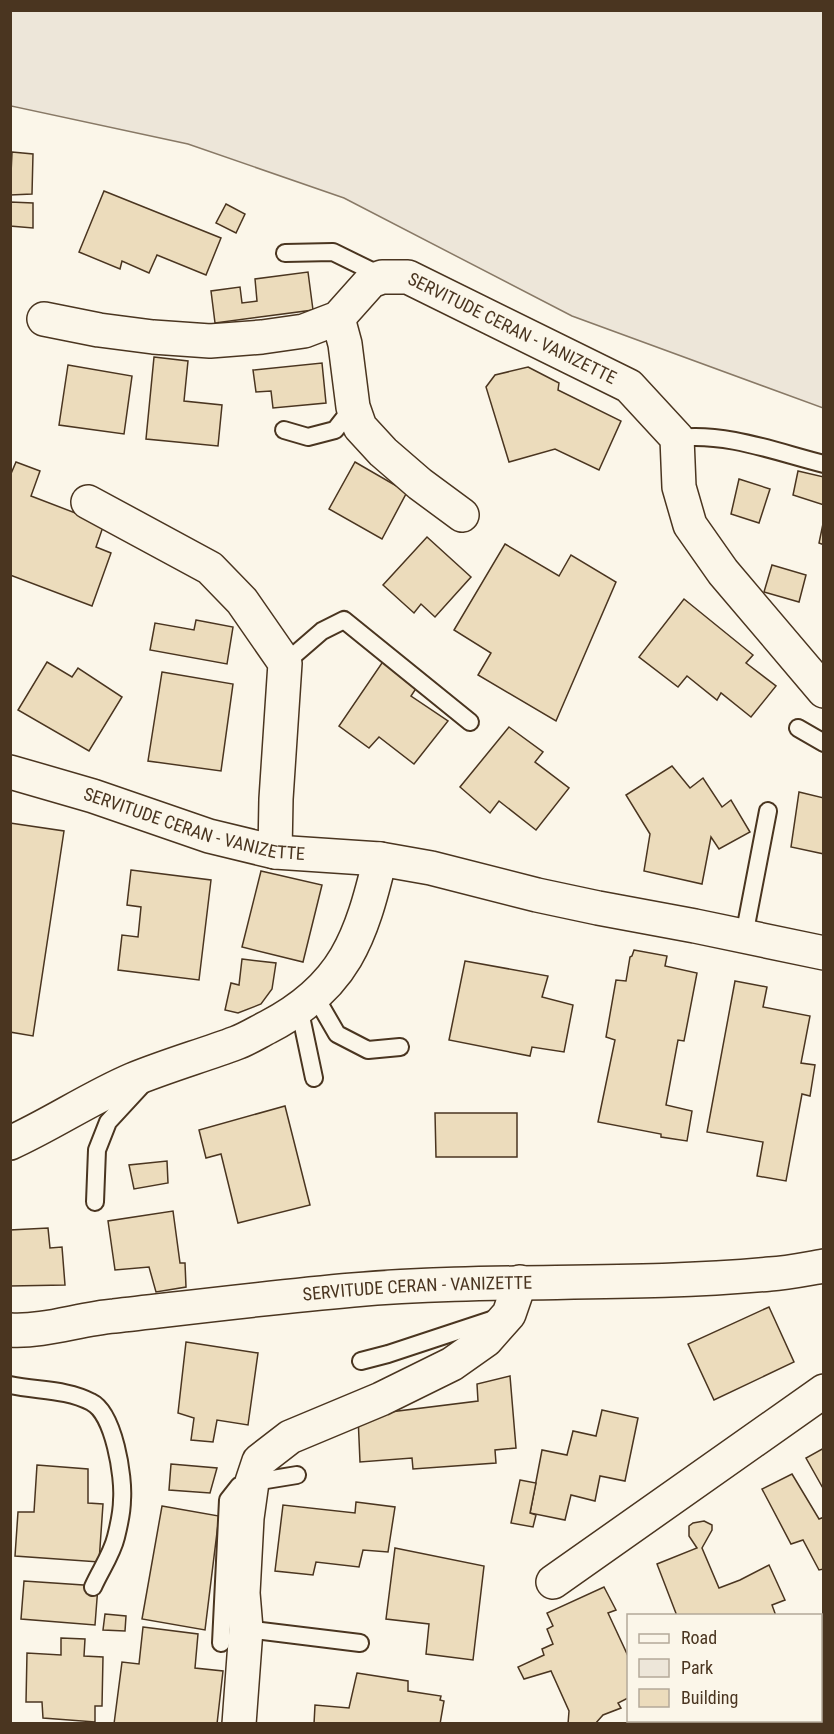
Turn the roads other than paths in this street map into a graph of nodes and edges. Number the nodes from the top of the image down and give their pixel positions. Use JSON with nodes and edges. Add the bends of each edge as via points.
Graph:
{"nodes":[{"id":1,"x":285,"y":253,"type":"dead end"},
{"id":2,"x":382,"y":277,"type":"junction"},
{"id":3,"x":338,"y":318,"type":"junction"},
{"id":4,"x":44,"y":319,"type":"dead end"},
{"id":5,"x":352,"y":407,"type":"junction"},
{"id":6,"x":284,"y":430,"type":"dead end"},
{"id":7,"x":677,"y":438,"type":"junction"},
{"id":8,"x":824,"y":464,"type":"edge"},
{"id":9,"x":88,"y":502,"type":"dead end"},
{"id":10,"x":462,"y":515,"type":"dead end"},
{"id":11,"x":285,"y":663,"type":"junction"},
{"id":12,"x":824,"y":691,"type":"edge"},
{"id":13,"x":470,"y":722,"type":"dead end"},
{"id":14,"x":798,"y":728,"type":"dead end"},
{"id":15,"x":824,"y":743,"type":"edge"},
{"id":16,"x":10,"y":772,"type":"edge"},
{"id":17,"x":768,"y":811,"type":"dead end"},
{"id":18,"x":275,"y":852,"type":"junction"},
{"id":19,"x":380,"y":859,"type":"junction"},
{"id":20,"x":744,"y":936,"type":"junction"},
{"id":21,"x":824,"y":953,"type":"edge"},
{"id":22,"x":307,"y":1002,"type":"junction"},
{"id":23,"x":400,"y":1047,"type":"dead end"},
{"id":24,"x":155,"y":1072,"type":"junction"},
{"id":25,"x":314,"y":1078,"type":"dead end"},
{"id":26,"x":10,"y":1143,"type":"edge"},
{"id":27,"x":95,"y":1202,"type":"dead end"},
{"id":28,"x":824,"y":1266,"type":"edge"},
{"id":29,"x":520,"y":1282,"type":"junction"},
{"id":30,"x":509,"y":1314,"type":"junction"},
{"id":31,"x":10,"y":1330,"type":"edge"},
{"id":32,"x":361,"y":1361,"type":"dead end"},
{"id":33,"x":10,"y":1385,"type":"edge"},
{"id":34,"x":824,"y":1391,"type":"edge"},
{"id":35,"x":297,"y":1475,"type":"dead end"},
{"id":36,"x":252,"y":1482,"type":"junction"},
{"id":37,"x":554,"y":1582,"type":"dead end"},
{"id":38,"x":93,"y":1587,"type":"dead end"},
{"id":39,"x":234,"y":1636,"type":"junction"},
{"id":40,"x":360,"y":1643,"type":"dead end"},
{"id":41,"x":239,"y":1724,"type":"edge"}],
"edges":[{"from":1,"to":2,"type":"lane","via":[[333,252]]},
{"from":2,"to":3,"type":"street","name":"SERVITUDE CERAN - VANIZETTE","via":[[372,281]]},
{"from":2,"to":7,"type":"street","name":"SERVITUDE CERAN - VANIZETTE","via":[[408,277],[629,386]]},
{"from":3,"to":4,"type":"street","name":"SERVITUDE CERAN - VANIZETTE","via":[[304,331],[210,341],[99,330]]},
{"from":3,"to":5,"type":"street"},
{"from":5,"to":6,"type":"lane","via":[[335,430],[308,437]]},
{"from":5,"to":10,"type":"street","via":[[360,428],[383,452]]},
{"from":7,"to":8,"type":"lane","via":[[720,438]]},
{"from":7,"to":12,"type":"street","via":[[679,487],[690,525],[723,572]]},
{"from":9,"to":11,"type":"street","via":[[210,568],[242,601]]},
{"from":11,"to":13,"type":"lane","via":[[322,631],[344,620]]},
{"from":11,"to":18,"type":"street"},
{"from":14,"to":15,"type":"lane"},
{"from":16,"to":18,"type":"street","name":"SERVITUDE CERAN - VANIZETTE","via":[[209,836]]},
{"from":17,"to":20,"type":"lane"},
{"from":18,"to":19,"type":"street","name":"SERVITUDE CERAN - VANIZETTE"},
{"from":19,"to":20,"type":"street","name":"SERVITUDE CERAN - VANIZETTE"},
{"from":19,"to":22,"type":"street","via":[[362,926],[348,956]]},
{"from":20,"to":21,"type":"street","name":"SERVITUDE CERAN - VANIZETTE"},
{"from":22,"to":23,"type":"lane","via":[[337,1034],[368,1050]]},
{"from":22,"to":24,"type":"street","via":[[238,1042]]},
{"from":22,"to":25,"type":"lane"},
{"from":24,"to":26,"type":"street"},
{"from":24,"to":27,"type":"lane","via":[[108,1122],[97,1150]]},
{"from":28,"to":29,"type":"street","name":"SERVITUDE CERAN - VANIZETTE","via":[[710,1278]]},
{"from":29,"to":30,"type":"street"},
{"from":29,"to":31,"type":"street","name":"SERVITUDE CERAN - VANIZETTE","via":[[354,1290]]},
{"from":30,"to":32,"type":"lane"},
{"from":30,"to":36,"type":"street","via":[[486,1340],[452,1364],[290,1437],[259,1461]]},
{"from":33,"to":38,"type":"lane","via":[[66,1392],[94,1403],[108,1421],[118,1452],[123,1499],[116,1539]]},
{"from":34,"to":37,"type":"street"},
{"from":35,"to":36,"type":"lane"},
{"from":36,"to":39,"type":"street","via":[[243,1593]]},
{"from":39,"to":40,"type":"lane"},
{"from":39,"to":41,"type":"street"}]}
